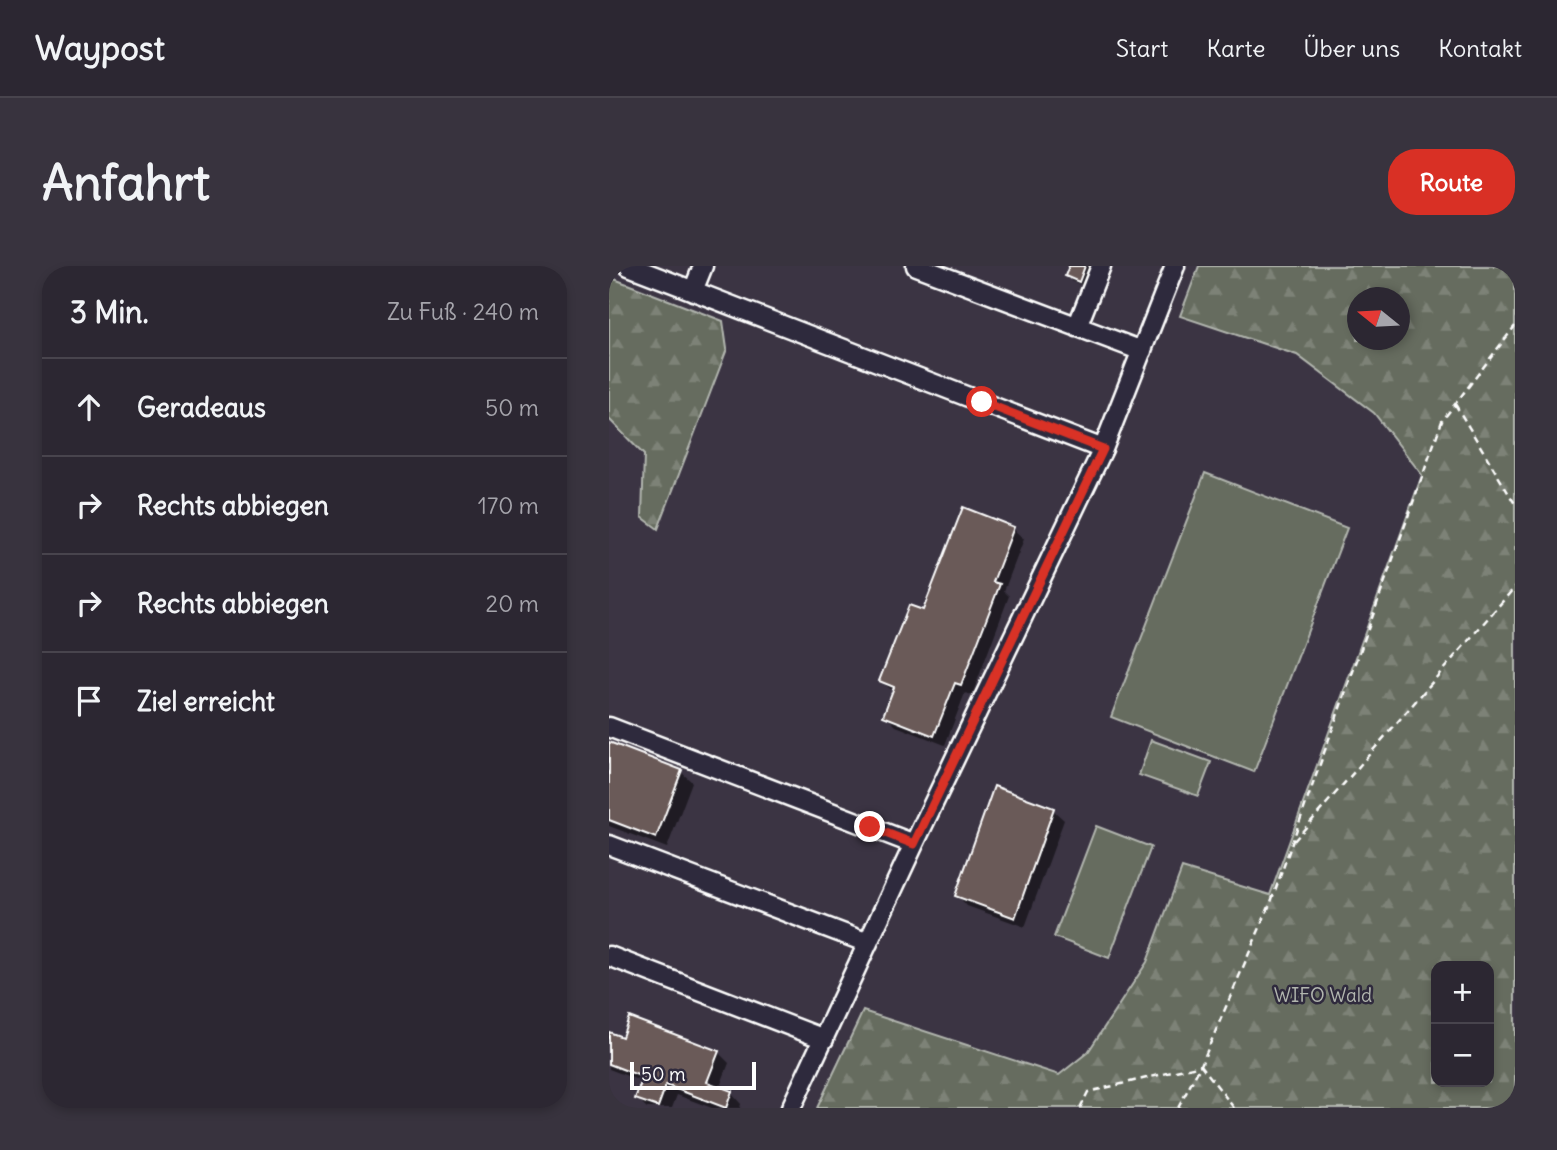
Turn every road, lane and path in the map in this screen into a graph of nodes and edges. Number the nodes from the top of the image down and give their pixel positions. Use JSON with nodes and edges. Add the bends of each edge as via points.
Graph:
{"nodes":[{"id":1,"x":629,"y":266,"type":"edge"},
{"id":2,"x":703,"y":266,"type":"edge"},
{"id":3,"x":916,"y":266,"type":"edge"},
{"id":4,"x":1101,"y":266,"type":"edge"},
{"id":5,"x":1175,"y":266,"type":"edge"},
{"id":6,"x":693,"y":291,"type":"junction"},
{"id":7,"x":1515,"y":326,"type":"edge"},
{"id":8,"x":1077,"y":327,"type":"junction"},
{"id":9,"x":1142,"y":351,"type":"junction"},
{"id":10,"x":1455,"y":404,"type":"junction"},
{"id":11,"x":1103,"y":449,"type":"junction"},
{"id":12,"x":1515,"y":504,"type":"edge"},
{"id":13,"x":1515,"y":587,"type":"edge"},
{"id":14,"x":609,"y":727,"type":"edge"},
{"id":15,"x":914,"y":844,"type":"junction"},
{"id":16,"x":1292,"y":844,"type":"junction"},
{"id":17,"x":609,"y":845,"type":"edge"},
{"id":18,"x":868,"y":943,"type":"junction"},
{"id":19,"x":609,"y":956,"type":"edge"},
{"id":20,"x":824,"y":1039,"type":"junction"},
{"id":21,"x":1201,"y":1065,"type":"junction"},
{"id":22,"x":792,"y":1108,"type":"edge"},
{"id":23,"x":1080,"y":1108,"type":"edge"},
{"id":24,"x":1178,"y":1108,"type":"edge"},
{"id":25,"x":1234,"y":1108,"type":"edge"}],
"edges":[{"from":1,"to":6,"type":"lane"},
{"from":2,"to":6,"type":"lane"},
{"from":3,"to":8,"type":"lane"},
{"from":4,"to":8,"type":"lane"},
{"from":5,"to":9,"type":"lane"},
{"from":6,"to":11,"type":"lane"},
{"from":7,"to":10,"type":"path"},
{"from":8,"to":9,"type":"lane"},
{"from":9,"to":11,"type":"lane"},
{"from":10,"to":12,"type":"path"},
{"from":10,"to":16,"type":"path","via":[[1442,421]]},
{"from":11,"to":15,"type":"lane"},
{"from":13,"to":16,"type":"path"},
{"from":14,"to":15,"type":"lane"},
{"from":15,"to":18,"type":"lane"},
{"from":16,"to":21,"type":"path"},
{"from":17,"to":18,"type":"lane"},
{"from":18,"to":20,"type":"lane"},
{"from":19,"to":20,"type":"lane"},
{"from":20,"to":22,"type":"lane"},
{"from":21,"to":23,"type":"path","via":[[1088,1092]]},
{"from":21,"to":24,"type":"path"},
{"from":21,"to":25,"type":"path"}]}
